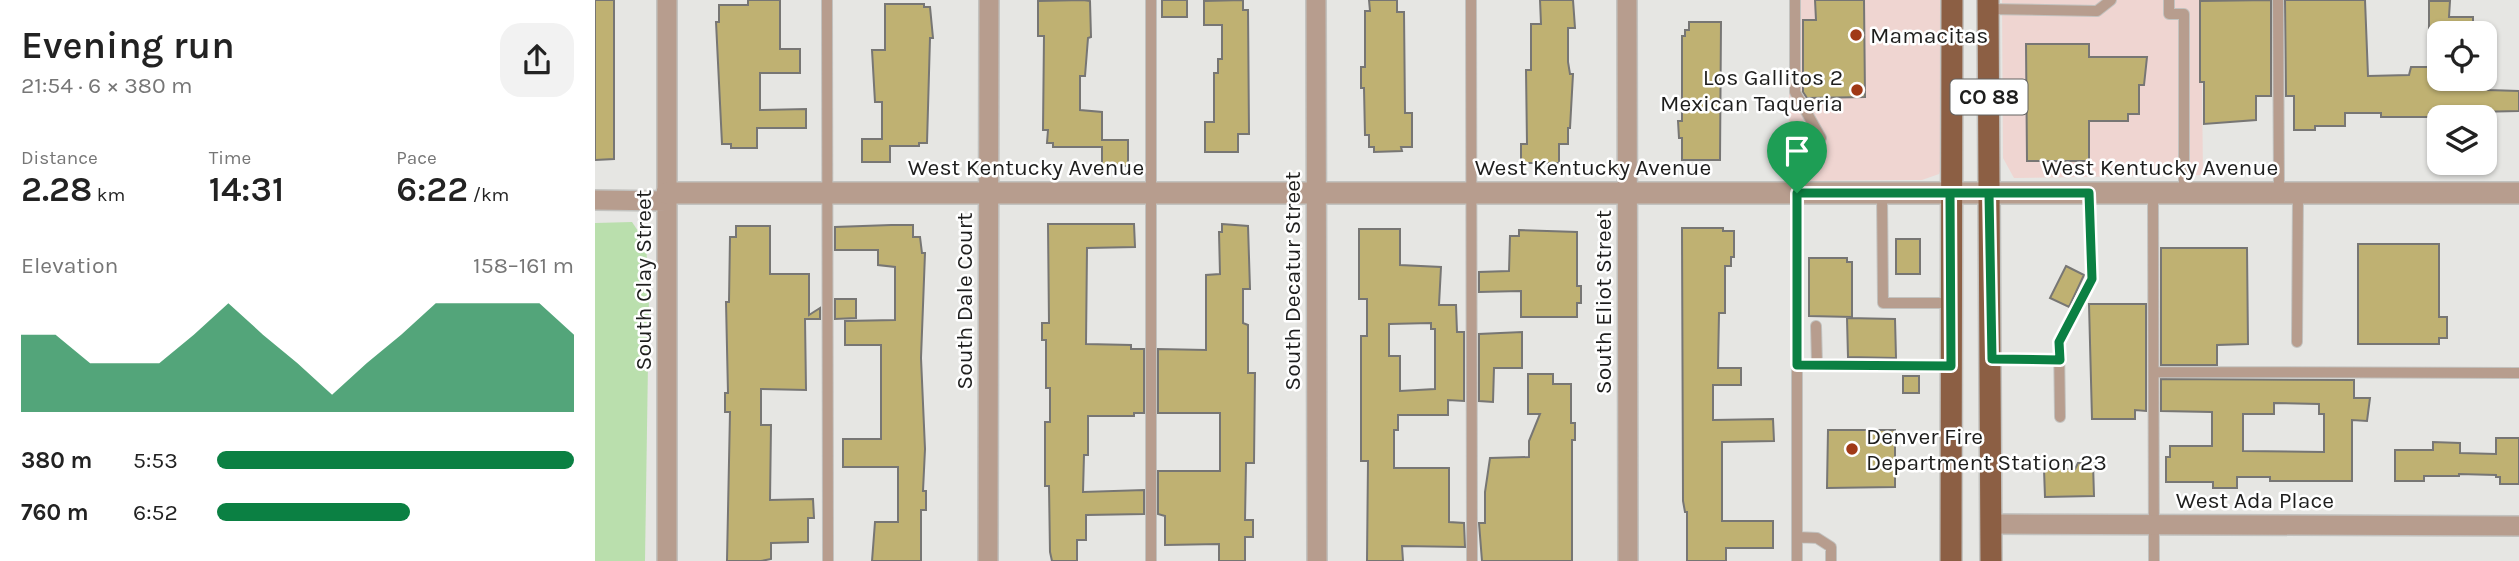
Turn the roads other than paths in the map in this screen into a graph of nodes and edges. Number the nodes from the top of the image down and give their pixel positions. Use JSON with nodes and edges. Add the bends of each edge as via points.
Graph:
{"nodes":[{"id":1,"x":667,"y":0,"type":"edge"},
{"id":2,"x":827,"y":0,"type":"edge"},
{"id":3,"x":989,"y":0,"type":"edge"},
{"id":4,"x":1151,"y":0,"type":"edge"},
{"id":5,"x":1316,"y":0,"type":"edge"},
{"id":6,"x":1471,"y":0,"type":"edge"},
{"id":7,"x":1627,"y":0,"type":"edge"},
{"id":8,"x":1795,"y":0,"type":"edge"},
{"id":9,"x":1952,"y":0,"type":"edge"},
{"id":10,"x":2111,"y":0,"type":"edge"},
{"id":11,"x":2169,"y":0,"type":"edge"},
{"id":12,"x":2278,"y":0,"type":"edge"},
{"id":13,"x":1988,"y":4,"type":"edge"},
{"id":14,"x":1821,"y":138,"type":"dead end"},
{"id":15,"x":828,"y":193,"type":"junction"},
{"id":16,"x":989,"y":193,"type":"junction"},
{"id":17,"x":1151,"y":193,"type":"junction"},
{"id":18,"x":1316,"y":193,"type":"junction"},
{"id":19,"x":1472,"y":193,"type":"junction"},
{"id":20,"x":1627,"y":193,"type":"junction"},
{"id":21,"x":1797,"y":193,"type":"junction"},
{"id":22,"x":1882,"y":193,"type":"junction"},
{"id":23,"x":1950,"y":193,"type":"junction"},
{"id":24,"x":1989,"y":193,"type":"junction"},
{"id":25,"x":2089,"y":193,"type":"junction"},
{"id":26,"x":2153,"y":193,"type":"junction"},
{"id":27,"x":2184,"y":193,"type":"junction"},
{"id":28,"x":2288,"y":193,"type":"junction"},
{"id":29,"x":2519,"y":193,"type":"edge"},
{"id":30,"x":667,"y":197,"type":"junction"},
{"id":31,"x":595,"y":201,"type":"edge"},
{"id":32,"x":1951,"y":303,"type":"junction"},
{"id":33,"x":1816,"y":326,"type":"dead end"},
{"id":34,"x":2297,"y":342,"type":"dead end"},
{"id":35,"x":1992,"y":359,"type":"junction"},
{"id":36,"x":2060,"y":360,"type":"junction"},
{"id":37,"x":1797,"y":365,"type":"junction"},
{"id":38,"x":1817,"y":365,"type":"junction"},
{"id":39,"x":1951,"y":366,"type":"junction"},
{"id":40,"x":2154,"y":372,"type":"junction"},
{"id":41,"x":2519,"y":373,"type":"edge"},
{"id":42,"x":2060,"y":417,"type":"dead end"},
{"id":43,"x":1991,"y":524,"type":"junction"},
{"id":44,"x":2154,"y":524,"type":"junction"},
{"id":45,"x":2519,"y":526,"type":"edge"},
{"id":46,"x":1797,"y":537,"type":"junction"},
{"id":47,"x":667,"y":561,"type":"edge"},
{"id":48,"x":828,"y":561,"type":"edge"},
{"id":49,"x":988,"y":561,"type":"edge"},
{"id":50,"x":1151,"y":561,"type":"edge"},
{"id":51,"x":1317,"y":561,"type":"edge"},
{"id":52,"x":1472,"y":561,"type":"edge"},
{"id":53,"x":1627,"y":561,"type":"edge"},
{"id":54,"x":1797,"y":561,"type":"edge"},
{"id":55,"x":1831,"y":561,"type":"edge"},
{"id":56,"x":1951,"y":561,"type":"edge"},
{"id":57,"x":1991,"y":561,"type":"edge"},
{"id":58,"x":2154,"y":561,"type":"edge"}],
"edges":[{"from":1,"to":30,"type":"street","name":"South Clay Street"},
{"from":2,"to":15,"type":"lane"},
{"from":3,"to":16,"type":"street","name":"South Dale Court"},
{"from":4,"to":17,"type":"lane"},
{"from":5,"to":18,"type":"street","name":"South Decatur Street"},
{"from":6,"to":19,"type":"lane"},
{"from":7,"to":20,"type":"street","name":"South Eliot Street"},
{"from":8,"to":14,"type":"lane","via":[[1795,92]]},
{"from":9,"to":23,"type":"main road","number":"CO 88"},
{"from":10,"to":13,"type":"lane","via":[[2097,11]]},
{"from":11,"to":27,"type":"lane","via":[[2169,14],[2184,14]]},
{"from":12,"to":28,"type":"lane"},
{"from":13,"to":24,"type":"main road","number":"CO 88"},
{"from":15,"to":16,"type":"street","name":"West Kentucky Avenue"},
{"from":15,"to":30,"type":"street","name":"West Kentucky Avenue"},
{"from":15,"to":48,"type":"lane"},
{"from":16,"to":17,"type":"street","name":"West Kentucky Avenue"},
{"from":16,"to":49,"type":"street","name":"South Dale Court"},
{"from":17,"to":18,"type":"street","name":"West Kentucky Avenue"},
{"from":17,"to":50,"type":"lane"},
{"from":18,"to":19,"type":"street","name":"West Kentucky Avenue"},
{"from":18,"to":51,"type":"street","name":"South Decatur Street"},
{"from":19,"to":20,"type":"street","name":"West Kentucky Avenue"},
{"from":19,"to":52,"type":"lane"},
{"from":20,"to":21,"type":"street","name":"West Kentucky Avenue"},
{"from":20,"to":53,"type":"street","name":"South Eliot Street"},
{"from":21,"to":22,"type":"street","name":"West Kentucky Avenue"},
{"from":21,"to":37,"type":"lane"},
{"from":22,"to":23,"type":"street","name":"West Kentucky Avenue"},
{"from":22,"to":32,"type":"lane","via":[[1882,303]]},
{"from":23,"to":24,"type":"street","name":"West Kentucky Avenue"},
{"from":23,"to":32,"type":"main road","number":"CO 88"},
{"from":24,"to":25,"type":"street","name":"West Kentucky Avenue"},
{"from":24,"to":35,"type":"main road","number":"CO 88"},
{"from":25,"to":26,"type":"street","name":"West Kentucky Avenue"},
{"from":25,"to":36,"type":"lane","via":[[2092,279],[2059,342]]},
{"from":26,"to":27,"type":"street","name":"West Kentucky Avenue"},
{"from":26,"to":40,"type":"lane"},
{"from":27,"to":28,"type":"street","name":"West Kentucky Avenue"},
{"from":28,"to":29,"type":"street","name":"West Kentucky Avenue"},
{"from":28,"to":34,"type":"lane"},
{"from":30,"to":31,"type":"street","name":"West Kentucky Avenue"},
{"from":30,"to":47,"type":"street","name":"South Clay Street"},
{"from":32,"to":39,"type":"main road","number":"CO 88"},
{"from":33,"to":38,"type":"lane"},
{"from":35,"to":36,"type":"lane"},
{"from":35,"to":43,"type":"main road","number":"CO 88"},
{"from":36,"to":42,"type":"lane"},
{"from":37,"to":38,"type":"lane"},
{"from":37,"to":46,"type":"lane"},
{"from":38,"to":39,"type":"lane"},
{"from":39,"to":56,"type":"main road","number":"CO 88"},
{"from":40,"to":41,"type":"lane"},
{"from":40,"to":44,"type":"lane"},
{"from":43,"to":44,"type":"street","name":"West Ada Place"},
{"from":43,"to":57,"type":"main road","number":"CO 88"},
{"from":44,"to":45,"type":"street","name":"West Ada Place"},
{"from":44,"to":58,"type":"lane"},
{"from":46,"to":54,"type":"lane"},
{"from":46,"to":55,"type":"lane","via":[[1817,538],[1831,547]]}]}
